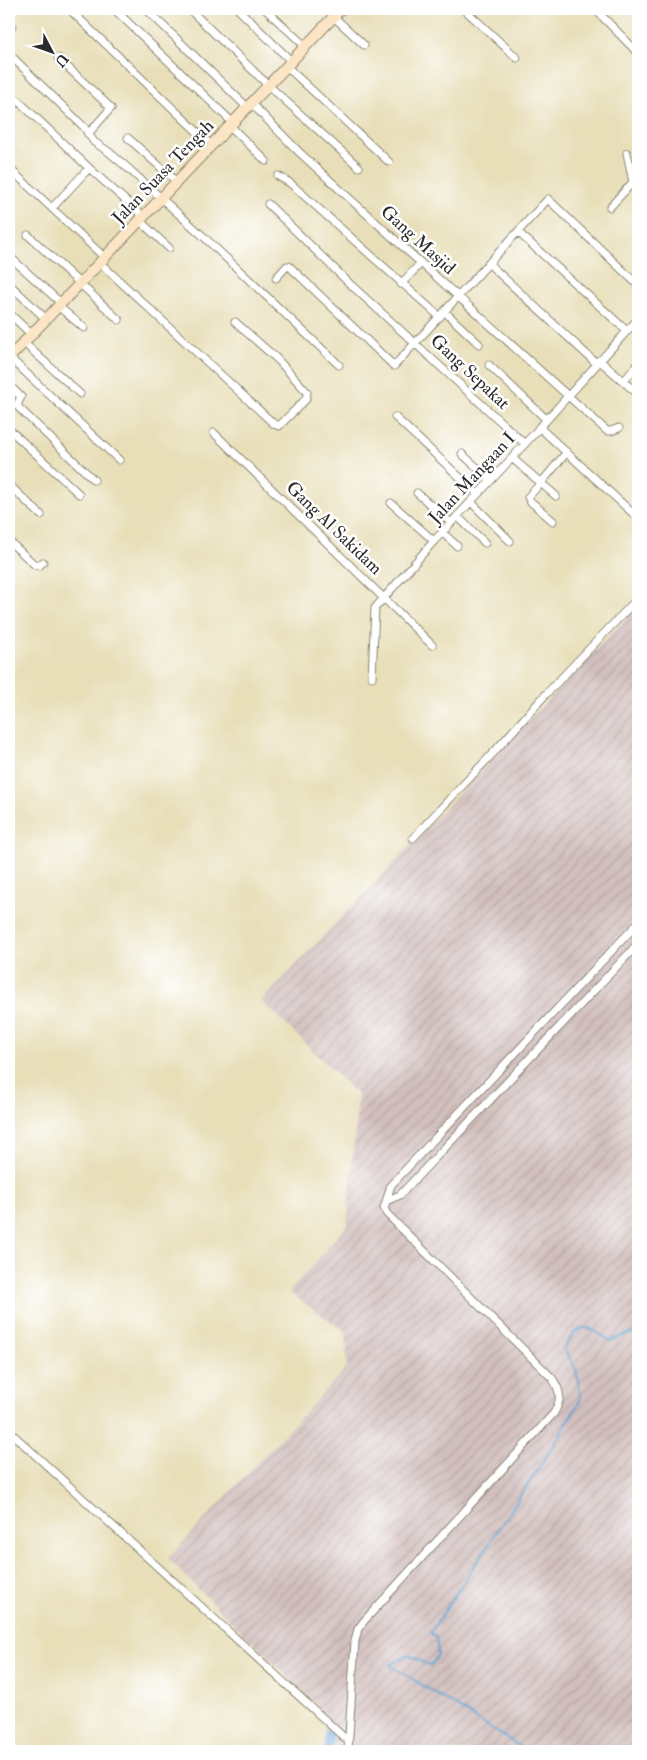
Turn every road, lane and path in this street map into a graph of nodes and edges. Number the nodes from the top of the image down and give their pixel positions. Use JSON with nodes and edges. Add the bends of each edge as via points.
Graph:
{"nodes":[{"id":1,"x":69,"y":9,"type":"edge"},
{"id":2,"x":114,"y":9,"type":"edge"},
{"id":3,"x":146,"y":9,"type":"edge"},
{"id":4,"x":189,"y":9,"type":"edge"},
{"id":5,"x":238,"y":9,"type":"edge"},
{"id":6,"x":265,"y":9,"type":"edge"},
{"id":7,"x":341,"y":9,"type":"edge"},
{"id":8,"x":464,"y":9,"type":"edge"},
{"id":9,"x":595,"y":9,"type":"edge"},
{"id":10,"x":334,"y":17,"type":"junction"},
{"id":11,"x":9,"y":23,"type":"edge"},
{"id":12,"x":9,"y":32,"type":"edge"},
{"id":13,"x":364,"y":45,"type":"dead end"},
{"id":14,"x":305,"y":46,"type":"junction"},
{"id":15,"x":638,"y":52,"type":"edge"},
{"id":16,"x":9,"y":54,"type":"edge"},
{"id":17,"x":58,"y":58,"type":"dead end"},
{"id":18,"x":517,"y":58,"type":"dead end"},
{"id":19,"x":289,"y":64,"type":"junction"},
{"id":20,"x":268,"y":85,"type":"junction"},
{"id":21,"x":9,"y":92,"type":"edge"},
{"id":22,"x":249,"y":105,"type":"junction"},
{"id":23,"x":231,"y":124,"type":"junction"},
{"id":24,"x":88,"y":134,"type":"junction"},
{"id":25,"x":128,"y":138,"type":"dead end"},
{"id":26,"x":211,"y":145,"type":"junction"},
{"id":27,"x":627,"y":153,"type":"dead end"},
{"id":28,"x":266,"y":161,"type":"dead end"},
{"id":29,"x":389,"y":162,"type":"dead end"},
{"id":30,"x":89,"y":168,"type":"junction"},
{"id":31,"x":359,"y":168,"type":"dead end"},
{"id":32,"x":10,"y":170,"type":"edge"},
{"id":33,"x":278,"y":176,"type":"dead end"},
{"id":34,"x":176,"y":182,"type":"junction"},
{"id":35,"x":636,"y":185,"type":"edge"},
{"id":36,"x":160,"y":198,"type":"junction"},
{"id":37,"x":268,"y":204,"type":"dead end"},
{"id":38,"x":610,"y":207,"type":"dead end"},
{"id":39,"x":52,"y":208,"type":"junction"},
{"id":40,"x":141,"y":218,"type":"junction"},
{"id":41,"x":518,"y":232,"type":"junction"},
{"id":42,"x":28,"y":234,"type":"dead end"},
{"id":43,"x":169,"y":248,"type":"dead end"},
{"id":44,"x":9,"y":256,"type":"edge"},
{"id":45,"x":101,"y":260,"type":"junction"},
{"id":46,"x":420,"y":263,"type":"junction"},
{"id":47,"x":489,"y":264,"type":"junction"},
{"id":48,"x":276,"y":278,"type":"dead end"},
{"id":49,"x":80,"y":283,"type":"junction"},
{"id":50,"x":9,"y":284,"type":"edge"},
{"id":51,"x":402,"y":284,"type":"junction"},
{"id":52,"x":638,"y":285,"type":"edge"},
{"id":53,"x":459,"y":297,"type":"junction"},
{"id":54,"x":59,"y":304,"type":"junction"},
{"id":55,"x":9,"y":313,"type":"edge"},
{"id":56,"x":443,"y":315,"type":"junction"},
{"id":57,"x":638,"y":318,"type":"edge"},
{"id":58,"x":46,"y":319,"type":"junction"},
{"id":59,"x":119,"y":320,"type":"dead end"},
{"id":60,"x":234,"y":322,"type":"dead end"},
{"id":61,"x":84,"y":328,"type":"dead end"},
{"id":62,"x":627,"y":332,"type":"junction"},
{"id":63,"x":31,"y":334,"type":"junction"},
{"id":64,"x":23,"y":342,"type":"junction"},
{"id":65,"x":416,"y":343,"type":"junction"},
{"id":66,"x":479,"y":344,"type":"dead end"},
{"id":67,"x":10,"y":354,"type":"edge"},
{"id":68,"x":598,"y":362,"type":"junction"},
{"id":69,"x":638,"y":364,"type":"edge"},
{"id":70,"x":339,"y":365,"type":"dead end"},
{"id":71,"x":489,"y":365,"type":"dead end"},
{"id":72,"x":624,"y":381,"type":"junction"},
{"id":73,"x":9,"y":385,"type":"edge"},
{"id":74,"x":80,"y":394,"type":"dead end"},
{"id":75,"x":638,"y":394,"type":"edge"},
{"id":76,"x":568,"y":396,"type":"junction"},
{"id":77,"x":395,"y":417,"type":"dead end"},
{"id":78,"x":546,"y":419,"type":"junction"},
{"id":79,"x":539,"y":427,"type":"junction"},
{"id":80,"x":620,"y":428,"type":"dead end"},
{"id":81,"x":9,"y":429,"type":"edge"},
{"id":82,"x":214,"y":433,"type":"dead end"},
{"id":83,"x":524,"y":444,"type":"junction"},
{"id":84,"x":567,"y":452,"type":"junction"},
{"id":85,"x":462,"y":454,"type":"dead end"},
{"id":86,"x":512,"y":458,"type":"junction"},
{"id":87,"x":119,"y":460,"type":"dead end"},
{"id":88,"x":94,"y":480,"type":"dead end"},
{"id":89,"x":491,"y":480,"type":"junction"},
{"id":90,"x":542,"y":483,"type":"junction"},
{"id":91,"x":9,"y":485,"type":"edge"},
{"id":92,"x":417,"y":493,"type":"dead end"},
{"id":93,"x":79,"y":494,"type":"dead end"},
{"id":94,"x":478,"y":494,"type":"junction"},
{"id":95,"x":556,"y":496,"type":"dead end"},
{"id":96,"x":471,"y":502,"type":"junction"},
{"id":97,"x":391,"y":503,"type":"dead end"},
{"id":98,"x":41,"y":515,"type":"dead end"},
{"id":99,"x":457,"y":516,"type":"junction"},
{"id":100,"x":638,"y":518,"type":"edge"},
{"id":101,"x":553,"y":521,"type":"dead end"},
{"id":102,"x":451,"y":523,"type":"junction"},
{"id":103,"x":442,"y":532,"type":"junction"},
{"id":104,"x":510,"y":540,"type":"dead end"},
{"id":105,"x":9,"y":541,"type":"edge"},
{"id":106,"x":434,"y":541,"type":"junction"},
{"id":107,"x":485,"y":544,"type":"dead end"},
{"id":108,"x":457,"y":546,"type":"dead end"},
{"id":109,"x":43,"y":562,"type":"dead end"},
{"id":110,"x":384,"y":596,"type":"junction"},
{"id":111,"x":638,"y":598,"type":"edge"},
{"id":112,"x":432,"y":644,"type":"dead end"},
{"id":113,"x":372,"y":677,"type":"dead end"},
{"id":114,"x":413,"y":838,"type":"dead end"},
{"id":115,"x":638,"y":923,"type":"edge"},
{"id":116,"x":638,"y":944,"type":"edge"},
{"id":117,"x":388,"y":1200,"type":"junction"},
{"id":118,"x":9,"y":1431,"type":"edge"},
{"id":119,"x":348,"y":1741,"type":"junction"},
{"id":120,"x":348,"y":1751,"type":"edge"}],
"edges":[{"from":1,"to":26,"type":"street"},
{"from":2,"to":23,"type":"street"},
{"from":3,"to":22,"type":"street","name":"Gang Masjid"},
{"from":4,"to":20,"type":"street"},
{"from":5,"to":19,"type":"street"},
{"from":6,"to":14,"type":"street"},
{"from":7,"to":10,"type":"street","name":"Jalan Suasa Tengah"},
{"from":8,"to":18,"type":"street"},
{"from":9,"to":15,"type":"street"},
{"from":10,"to":13,"type":"street"},
{"from":10,"to":14,"type":"street","name":"Jalan Suasa Tengah"},
{"from":11,"to":12,"type":"street","via":[[12,26]]},
{"from":14,"to":19,"type":"street","name":"Jalan Suasa Tengah"},
{"from":16,"to":24,"type":"street"},
{"from":17,"to":24,"type":"street","via":[[111,108]]},
{"from":19,"to":20,"type":"street","name":"Jalan Suasa Tengah"},
{"from":19,"to":29,"type":"street"},
{"from":20,"to":22,"type":"street","name":"Jalan Suasa Tengah"},
{"from":20,"to":31,"type":"street"},
{"from":21,"to":30,"type":"street"},
{"from":22,"to":23,"type":"street","name":"Jalan Suasa Tengah"},
{"from":22,"to":46,"type":"street","name":"Gang Masjid"},
{"from":23,"to":26,"type":"street","name":"Jalan Suasa Tengah"},
{"from":23,"to":28,"type":"street"},
{"from":24,"to":36,"type":"street"},
{"from":25,"to":34,"type":"street"},
{"from":26,"to":34,"type":"street","name":"Jalan Suasa Tengah"},
{"from":27,"to":35,"type":"street"},
{"from":30,"to":39,"type":"street"},
{"from":30,"to":40,"type":"street"},
{"from":32,"to":39,"type":"street"},
{"from":33,"to":51,"type":"street"},
{"from":34,"to":36,"type":"street","name":"Jalan Suasa Tengah"},
{"from":35,"to":38,"type":"street"},
{"from":36,"to":40,"type":"street","name":"Jalan Suasa Tengah"},
{"from":36,"to":70,"type":"street"},
{"from":37,"to":65,"type":"street","name":"Gang Sepakat"},
{"from":39,"to":45,"type":"street"},
{"from":40,"to":43,"type":"street"},
{"from":40,"to":45,"type":"street","name":"Jalan Suasa Tengah"},
{"from":41,"to":47,"type":"street"},
{"from":41,"to":52,"type":"street","via":[[548,199]]},
{"from":41,"to":62,"type":"street"},
{"from":42,"to":49,"type":"street"},
{"from":44,"to":54,"type":"street"},
{"from":45,"to":49,"type":"street","name":"Jalan Suasa Tengah"},
{"from":45,"to":60,"type":"street","via":[[248,401],[279,426],[306,399],[307,392]]},
{"from":46,"to":51,"type":"street"},
{"from":46,"to":53,"type":"street","name":"Gang Masjid"},
{"from":47,"to":53,"type":"street"},
{"from":47,"to":68,"type":"street"},
{"from":48,"to":65,"type":"street","via":[[289,266],[394,366]]},
{"from":49,"to":54,"type":"street","name":"Jalan Suasa Tengah"},
{"from":49,"to":59,"type":"street"},
{"from":50,"to":58,"type":"street"},
{"from":51,"to":56,"type":"street"},
{"from":53,"to":56,"type":"street"},
{"from":53,"to":76,"type":"street","name":"Gang Masjid"},
{"from":54,"to":58,"type":"street","name":"Jalan Suasa Tengah"},
{"from":54,"to":61,"type":"street"},
{"from":55,"to":63,"type":"street"},
{"from":56,"to":65,"type":"street"},
{"from":56,"to":66,"type":"street"},
{"from":57,"to":62,"type":"street","name":"Jalan Mangaan I"},
{"from":58,"to":63,"type":"street","name":"Jalan Suasa Tengah"},
{"from":62,"to":68,"type":"street","name":"Jalan Mangaan I"},
{"from":63,"to":64,"type":"street","name":"Jalan Suasa Tengah"},
{"from":64,"to":67,"type":"street","name":"Jalan Suasa Tengah"},
{"from":64,"to":74,"type":"street"},
{"from":65,"to":83,"type":"street","name":"Gang Sepakat"},
{"from":67,"to":87,"type":"street"},
{"from":68,"to":72,"type":"street"},
{"from":68,"to":76,"type":"street","name":"Jalan Mangaan I"},
{"from":69,"to":72,"type":"street"},
{"from":71,"to":78,"type":"street"},
{"from":72,"to":75,"type":"street"},
{"from":73,"to":88,"type":"street","via":[[21,397],[17,405],[19,408]]},
{"from":76,"to":78,"type":"street","name":"Jalan Mangaan I"},
{"from":76,"to":80,"type":"street","name":"Gang Masjid","via":[[607,431]]},
{"from":77,"to":94,"type":"street"},
{"from":78,"to":79,"type":"street","name":"Jalan Mangaan I"},
{"from":79,"to":83,"type":"street","name":"Jalan Mangaan I"},
{"from":79,"to":84,"type":"street"},
{"from":81,"to":93,"type":"street"},
{"from":82,"to":110,"type":"street","name":"Gang Al Sakidam"},
{"from":83,"to":86,"type":"street","name":"Jalan Mangaan I"},
{"from":84,"to":90,"type":"street"},
{"from":84,"to":100,"type":"street"},
{"from":85,"to":89,"type":"street"},
{"from":86,"to":89,"type":"street","name":"Jalan Mangaan I"},
{"from":86,"to":90,"type":"street"},
{"from":89,"to":94,"type":"street","name":"Jalan Mangaan I"},
{"from":90,"to":95,"type":"street"},
{"from":90,"to":101,"type":"street","via":[[528,498]]},
{"from":91,"to":98,"type":"street"},
{"from":92,"to":102,"type":"street"},
{"from":94,"to":96,"type":"street","name":"Jalan Mangaan I"},
{"from":96,"to":99,"type":"street","name":"Jalan Mangaan I"},
{"from":96,"to":104,"type":"street"},
{"from":97,"to":106,"type":"street"},
{"from":99,"to":102,"type":"street","name":"Jalan Mangaan I"},
{"from":99,"to":107,"type":"street"},
{"from":102,"to":103,"type":"street","name":"Jalan Mangaan I"},
{"from":103,"to":106,"type":"street","name":"Jalan Mangaan I"},
{"from":103,"to":108,"type":"street"},
{"from":105,"to":109,"type":"street","via":[[35,565]]},
{"from":106,"to":110,"type":"street","name":"Jalan Mangaan I"},
{"from":110,"to":112,"type":"street","name":"Gang Al Sakidam","via":[[386,602]]},
{"from":110,"to":113,"type":"street","name":"Jalan Mangaan I","via":[[374,610]]},
{"from":111,"to":114,"type":"street"},
{"from":115,"to":117,"type":"street","via":[[391,1186]]},
{"from":116,"to":117,"type":"street","via":[[400,1195]]},
{"from":117,"to":119,"type":"street","via":[[384,1208],[387,1214],[552,1378],[560,1401],[554,1413],[358,1629]]},
{"from":118,"to":119,"type":"street"},
{"from":119,"to":120,"type":"street"}]}
